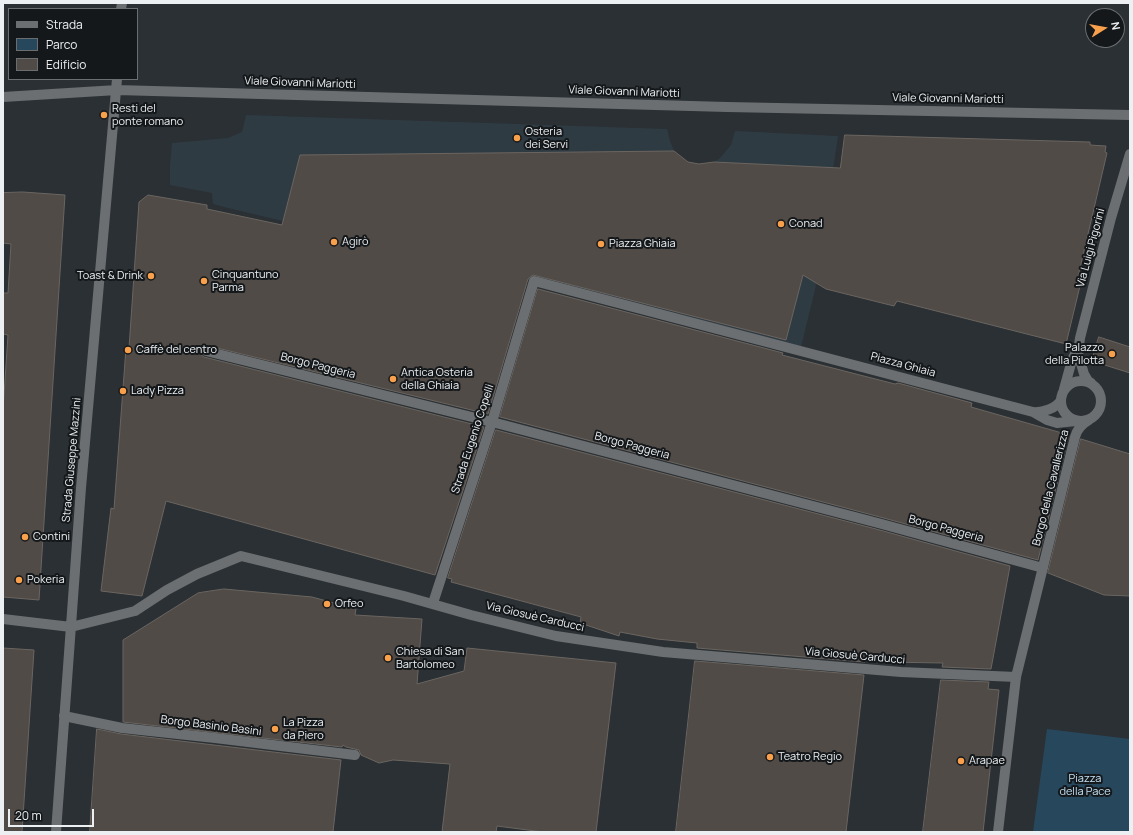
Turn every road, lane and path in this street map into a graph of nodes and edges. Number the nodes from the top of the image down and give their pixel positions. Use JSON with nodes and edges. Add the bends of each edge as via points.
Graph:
{"nodes":[{"id":1,"x":117,"y":80,"type":"edge"},
{"id":2,"x":117,"y":90,"type":"junction"},
{"id":3,"x":3,"y":97,"type":"edge"},
{"id":4,"x":1130,"y":115,"type":"edge"},
{"id":5,"x":1130,"y":154,"type":"edge"},
{"id":6,"x":534,"y":281,"type":"joint"},
{"id":7,"x":1078,"y":348,"type":"junction"},
{"id":8,"x":210,"y":351,"type":"dead end"},
{"id":9,"x":1091,"y":383,"type":"junction"},
{"id":10,"x":1062,"y":396,"type":"junction"},
{"id":11,"x":1033,"y":412,"type":"junction"},
{"id":12,"x":1089,"y":420,"type":"junction"},
{"id":13,"x":1076,"y":421,"type":"junction"},
{"id":14,"x":492,"y":422,"type":"junction"},
{"id":15,"x":1043,"y":568,"type":"junction"},
{"id":16,"x":433,"y":603,"type":"junction"},
{"id":17,"x":3,"y":620,"type":"edge"},
{"id":18,"x":71,"y":627,"type":"junction"},
{"id":19,"x":1016,"y":677,"type":"junction"},
{"id":20,"x":64,"y":716,"type":"junction"},
{"id":21,"x":355,"y":755,"type":"dead end"},
{"id":22,"x":56,"y":832,"type":"edge"},
{"id":23,"x":998,"y":832,"type":"edge"}],
"edges":[{"from":1,"to":2,"type":"street","name":"Strada Giuseppe Mazzini"},
{"from":2,"to":3,"type":"street","name":"Viale Giovanni Mariotti"},
{"from":2,"to":4,"type":"street","name":"Viale Giovanni Mariotti"},
{"from":2,"to":18,"type":"street","name":"Strada Giuseppe Mazzini"},
{"from":5,"to":7,"type":"street","name":"Via Luigi Pigorini"},
{"from":6,"to":11,"type":"street","name":"Piazza Ghiaia"},
{"from":6,"to":14,"type":"street","name":"Strada Eugenio Copelli"},
{"from":7,"to":9,"type":"street","name":"Via Luigi Pigorini","via":[[1084,374]]},
{"from":7,"to":10,"type":"street","name":"Via Luigi Pigorini"},
{"from":8,"to":14,"type":"street","name":"Borgo Paggeria"},
{"from":9,"to":10,"type":"street","name":"Piazza Ghiaia","via":[[1072,383],[1066,387]]},
{"from":9,"to":12,"type":"street","via":[[1099,392],[1101,405]]},
{"from":10,"to":11,"type":"street","name":"Piazza Ghiaia","via":[[1056,406]]},
{"from":10,"to":13,"type":"street","via":[[1064,413]]},
{"from":11,"to":13,"type":"street","name":"Piazza Ghiaia","via":[[1057,423]]},
{"from":12,"to":13,"type":"street","name":"Piazza Ghiaia"},
{"from":12,"to":15,"type":"street","name":"Borgo della Cavallerizza","via":[[1081,425],[1076,433]]},
{"from":14,"to":15,"type":"street","name":"Borgo Paggeria"},
{"from":14,"to":16,"type":"street","name":"Strada Eugenio Copelli"},
{"from":15,"to":19,"type":"street"},
{"from":16,"to":18,"type":"street","name":"Via Giosuè Carducci","via":[[241,556],[197,574],[135,611]]},
{"from":16,"to":19,"type":"street","name":"Via Giosuè Carducci","via":[[556,636],[663,652],[901,672]]},
{"from":17,"to":18,"type":"street","name":"Via Giosuè Carducci"},
{"from":18,"to":20,"type":"street","name":"Strada Giuseppe Mazzini"},
{"from":19,"to":23,"type":"street"},
{"from":20,"to":21,"type":"street","name":"Borgo Basinio Basini","via":[[122,728]]},
{"from":20,"to":22,"type":"street","name":"Strada Giuseppe Mazzini"}]}
